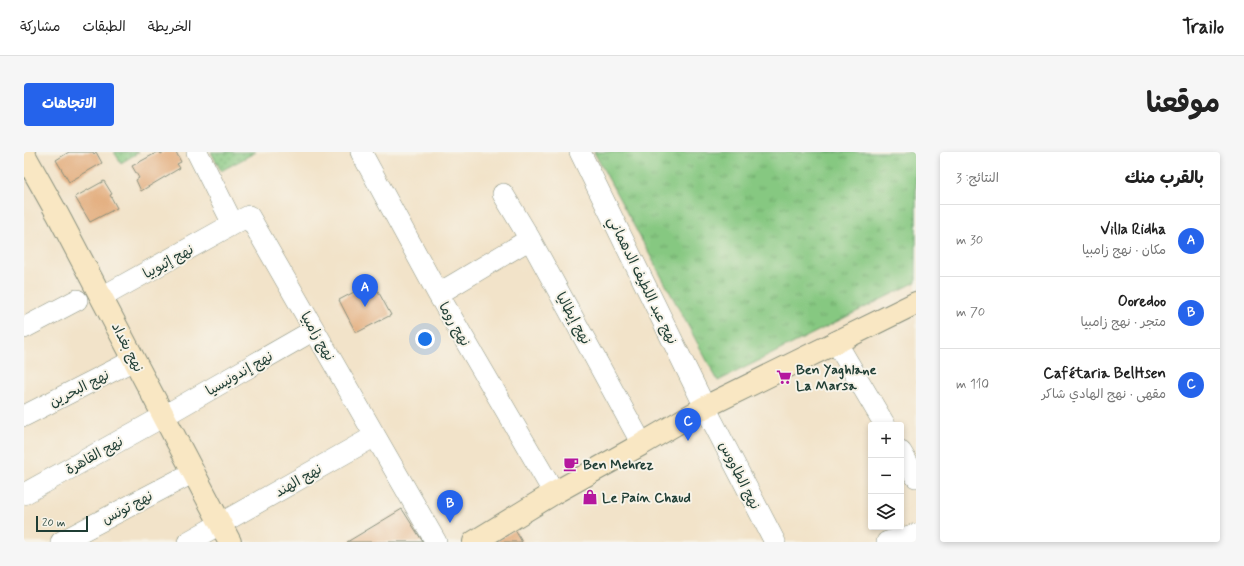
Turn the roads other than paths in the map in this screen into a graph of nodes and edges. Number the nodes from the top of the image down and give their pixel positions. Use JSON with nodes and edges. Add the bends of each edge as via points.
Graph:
{"nodes":[{"id":1,"x":197,"y":152,"type":"edge"},
{"id":2,"x":361,"y":152,"type":"edge"},
{"id":3,"x":580,"y":152,"type":"edge"},
{"id":4,"x":24,"y":154,"type":"edge"},
{"id":5,"x":503,"y":194,"type":"dead end"},
{"id":6,"x":233,"y":224,"type":"junction"},
{"id":7,"x":530,"y":239,"type":"junction"},
{"id":8,"x":438,"y":294,"type":"junction"},
{"id":9,"x":102,"y":297,"type":"junction"},
{"id":10,"x":78,"y":300,"type":"dead end"},
{"id":11,"x":914,"y":305,"type":"edge"},
{"id":12,"x":24,"y":328,"type":"edge"},
{"id":13,"x":314,"y":330,"type":"junction"},
{"id":14,"x":836,"y":342,"type":"junction"},
{"id":15,"x":134,"y":360,"type":"junction"},
{"id":16,"x":705,"y":407,"type":"junction"},
{"id":17,"x":24,"y":416,"type":"edge"},
{"id":18,"x":164,"y":416,"type":"junction"},
{"id":19,"x":883,"y":422,"type":"edge"},
{"id":20,"x":375,"y":436,"type":"junction"},
{"id":21,"x":642,"y":444,"type":"junction"},
{"id":22,"x":904,"y":457,"type":"edge"},
{"id":23,"x":194,"y":472,"type":"junction"},
{"id":24,"x":916,"y":477,"type":"edge"},
{"id":25,"x":554,"y":493,"type":"junction"},
{"id":26,"x":24,"y":494,"type":"edge"},
{"id":27,"x":226,"y":533,"type":"edge"},
{"id":28,"x":916,"y":534,"type":"edge"},
{"id":29,"x":61,"y":542,"type":"edge"},
{"id":30,"x":188,"y":542,"type":"edge"},
{"id":31,"x":436,"y":542,"type":"edge"},
{"id":32,"x":474,"y":542,"type":"edge"},
{"id":33,"x":775,"y":542,"type":"edge"},
{"id":34,"x":888,"y":542,"type":"edge"}],
"edges":[{"from":1,"to":6,"type":"street"},
{"from":2,"to":8,"type":"street","name":"نهج روما"},
{"from":3,"to":16,"type":"street","name":"نهج عبد اللطيف الدهماني"},
{"from":4,"to":9,"type":"street","name":"نهج بغداد"},
{"from":5,"to":7,"type":"street","name":"نهج إيطاليا"},
{"from":6,"to":9,"type":"street","name":"نهج إثيوبيا"},
{"from":6,"to":13,"type":"street","name":"نهج زامبيا","via":[[249,216]]},
{"from":7,"to":8,"type":"street"},
{"from":7,"to":21,"type":"street","name":"نهج إيطاليا"},
{"from":8,"to":25,"type":"street","name":"نهج روما"},
{"from":9,"to":15,"type":"street","name":"نهج بغداد"},
{"from":10,"to":12,"type":"street"},
{"from":11,"to":14,"type":"street"},
{"from":13,"to":18,"type":"street","name":"نهج إندونيسيا"},
{"from":13,"to":20,"type":"street","name":"نهج زامبيا"},
{"from":14,"to":16,"type":"street"},
{"from":14,"to":19,"type":"street"},
{"from":15,"to":17,"type":"street","name":"نهج البحرين"},
{"from":15,"to":18,"type":"street","name":"نهج بغداد"},
{"from":16,"to":21,"type":"street"},
{"from":16,"to":33,"type":"street","name":"نهج الطاووس"},
{"from":18,"to":23,"type":"street","name":"نهج بغداد"},
{"from":18,"to":26,"type":"street","name":"نهج القاهرة"},
{"from":20,"to":27,"type":"street","name":"نهج الهند"},
{"from":20,"to":31,"type":"street","name":"نهج زامبيا"},
{"from":21,"to":25,"type":"street"},
{"from":22,"to":24,"type":"street"},
{"from":23,"to":27,"type":"street","name":"نهج بغداد"},
{"from":23,"to":29,"type":"street","name":"نهج تونس"},
{"from":25,"to":32,"type":"street"},
{"from":27,"to":30,"type":"street","name":"نهج الهند"},
{"from":28,"to":34,"type":"street"}]}
